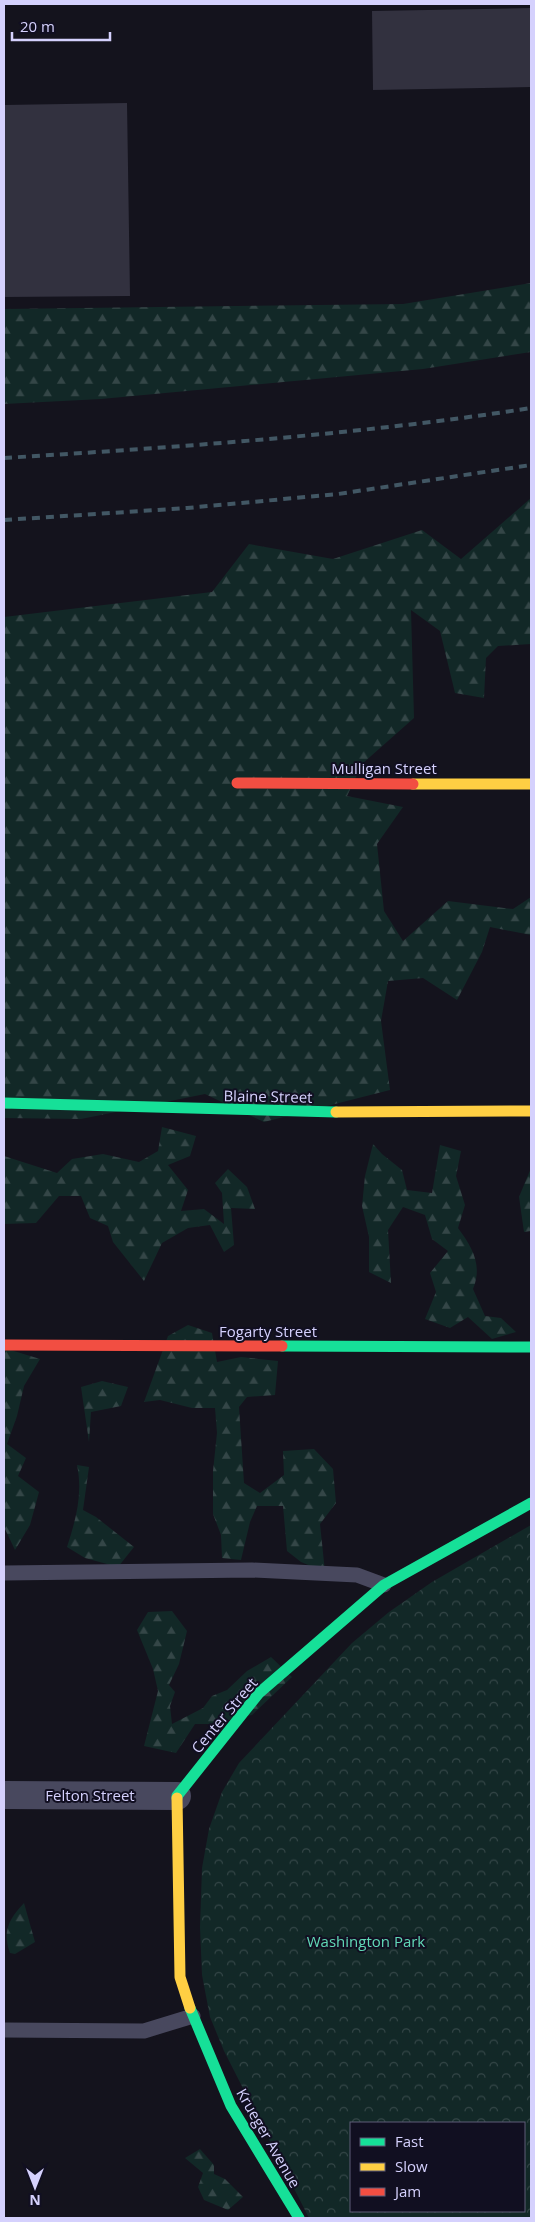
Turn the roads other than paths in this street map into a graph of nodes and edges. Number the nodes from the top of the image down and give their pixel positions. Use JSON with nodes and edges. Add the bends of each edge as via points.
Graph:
{"nodes":[{"id":1,"x":237,"y":783,"type":"dead end"},
{"id":2,"x":531,"y":784,"type":"edge"},
{"id":3,"x":4,"y":1103,"type":"edge"},
{"id":4,"x":531,"y":1112,"type":"edge"},
{"id":5,"x":4,"y":1345,"type":"edge"},
{"id":6,"x":531,"y":1347,"type":"edge"},
{"id":7,"x":531,"y":1503,"type":"edge"},
{"id":8,"x":4,"y":1573,"type":"edge"},
{"id":9,"x":384,"y":1585,"type":"junction"},
{"id":10,"x":4,"y":1795,"type":"edge"},
{"id":11,"x":177,"y":1796,"type":"junction"},
{"id":12,"x":193,"y":2016,"type":"junction"},
{"id":13,"x":4,"y":2030,"type":"edge"},
{"id":14,"x":299,"y":2218,"type":"edge"}],
"edges":[{"from":1,"to":2,"type":"street","name":"Mulligan Street"},
{"from":3,"to":4,"type":"street","name":"Blaine Street","via":[[289,1112]]},
{"from":5,"to":6,"type":"street","name":"Fogarty Street"},
{"from":7,"to":9,"type":"street","name":"Center Street"},
{"from":8,"to":9,"type":"lane","via":[[252,1570],[357,1575]]},
{"from":9,"to":11,"type":"street","name":"Center Street","via":[[259,1693]]},
{"from":10,"to":11,"type":"street","name":"Felton Street"},
{"from":11,"to":12,"type":"street","via":[[180,1977]]},
{"from":12,"to":13,"type":"lane","via":[[144,2031]]},
{"from":12,"to":14,"type":"street","name":"Krueger Avenue","via":[[230,2106]]}]}
